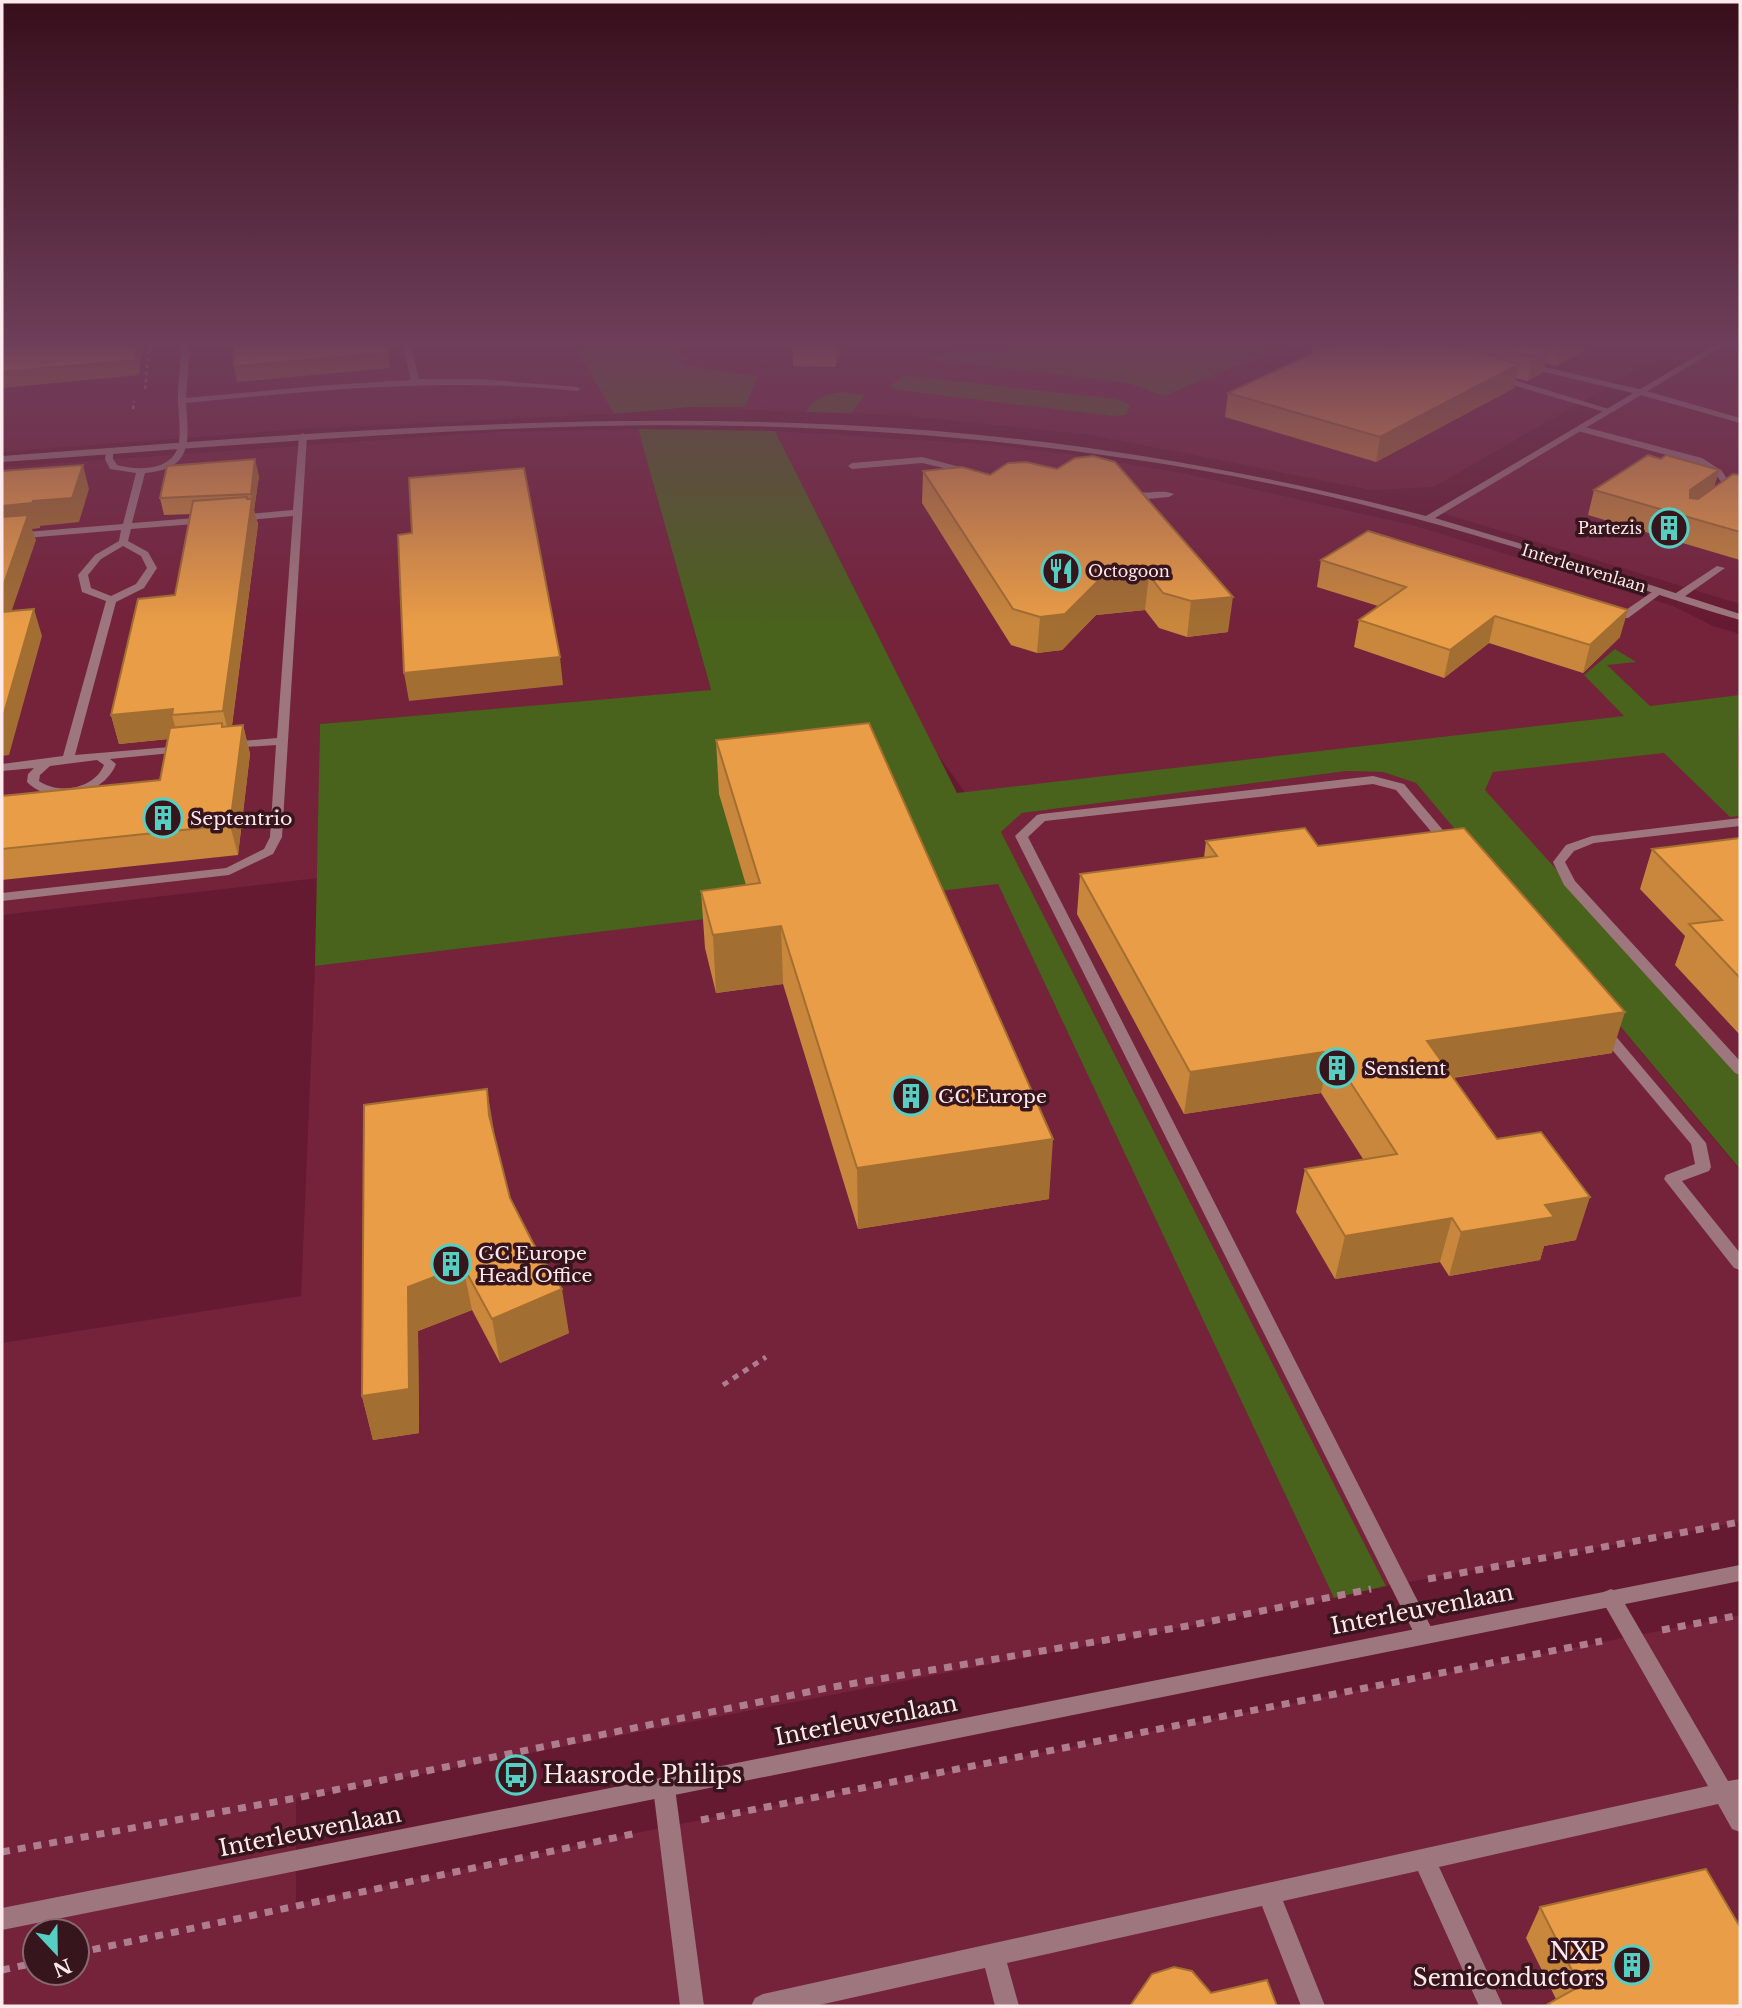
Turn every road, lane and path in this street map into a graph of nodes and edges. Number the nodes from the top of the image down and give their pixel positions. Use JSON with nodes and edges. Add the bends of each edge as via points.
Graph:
{"nodes":[{"id":1,"x":303,"y":436,"type":"edge"},
{"id":2,"x":182,"y":437,"type":"edge"},
{"id":3,"x":293,"y":437,"type":"edge"},
{"id":4,"x":949,"y":437,"type":"edge"},
{"id":5,"x":1568,"y":437,"type":"edge"},
{"id":6,"x":1610,"y":437,"type":"edge"},
{"id":7,"x":182,"y":445,"type":"junction"},
{"id":8,"x":110,"y":450,"type":"junction"},
{"id":9,"x":2,"y":459,"type":"edge"},
{"id":10,"x":852,"y":466,"type":"dead end"},
{"id":11,"x":141,"y":470,"type":"junction"},
{"id":12,"x":983,"y":474,"type":"edge"},
{"id":13,"x":1115,"y":486,"type":"edge"},
{"id":14,"x":1169,"y":494,"type":"dead end"},
{"id":15,"x":1712,"y":502,"type":"edge"},
{"id":16,"x":296,"y":513,"type":"junction"},
{"id":17,"x":231,"y":518,"type":"edge"},
{"id":18,"x":218,"y":519,"type":"edge"},
{"id":19,"x":1427,"y":519,"type":"junction"},
{"id":20,"x":127,"y":527,"type":"junction"},
{"id":21,"x":2,"y":537,"type":"edge"},
{"id":22,"x":123,"y":542,"type":"junction"},
{"id":23,"x":1720,"y":568,"type":"dead end"},
{"id":24,"x":1658,"y":591,"type":"junction"},
{"id":25,"x":1677,"y":597,"type":"junction"},
{"id":26,"x":111,"y":600,"type":"junction"},
{"id":27,"x":1623,"y":616,"type":"edge"},
{"id":28,"x":1740,"y":617,"type":"edge"},
{"id":29,"x":282,"y":741,"type":"junction"},
{"id":30,"x":217,"y":746,"type":"edge"},
{"id":31,"x":191,"y":749,"type":"edge"},
{"id":32,"x":100,"y":757,"type":"junction"},
{"id":33,"x":68,"y":759,"type":"junction"},
{"id":34,"x":46,"y":763,"type":"junction"},
{"id":35,"x":2,"y":768,"type":"edge"},
{"id":36,"x":1740,"y":822,"type":"edge"},
{"id":37,"x":1462,"y":860,"type":"edge"},
{"id":38,"x":2,"y":897,"type":"edge"},
{"id":39,"x":1593,"y":1017,"type":"edge"},
{"id":40,"x":1740,"y":1070,"type":"edge"},
{"id":41,"x":1740,"y":1264,"type":"edge"},
{"id":42,"x":766,"y":1357,"type":"dead end"},
{"id":43,"x":723,"y":1385,"type":"dead end"},
{"id":44,"x":1740,"y":1522,"type":"edge"},
{"id":45,"x":1740,"y":1573,"type":"edge"},
{"id":46,"x":1398,"y":1585,"type":"junction"},
{"id":47,"x":1611,"y":1598,"type":"junction"},
{"id":48,"x":1740,"y":1615,"type":"edge"},
{"id":49,"x":1425,"y":1635,"type":"junction"},
{"id":50,"x":1631,"y":1636,"type":"junction"},
{"id":51,"x":664,"y":1788,"type":"junction"},
{"id":52,"x":1732,"y":1791,"type":"edge"},
{"id":53,"x":1740,"y":1822,"type":"edge"},
{"id":54,"x":670,"y":1826,"type":"junction"},
{"id":55,"x":2,"y":1852,"type":"edge"},
{"id":56,"x":1424,"y":1860,"type":"junction"},
{"id":57,"x":1269,"y":1894,"type":"junction"},
{"id":58,"x":2,"y":1919,"type":"edge"},
{"id":59,"x":91,"y":1950,"type":"edge"},
{"id":60,"x":993,"y":1955,"type":"junction"},
{"id":61,"x":21,"y":1966,"type":"edge"},
{"id":62,"x":2,"y":1970,"type":"edge"},
{"id":63,"x":692,"y":2006,"type":"edge"},
{"id":64,"x":763,"y":2006,"type":"edge"},
{"id":65,"x":1007,"y":2006,"type":"edge"},
{"id":66,"x":1313,"y":2006,"type":"edge"},
{"id":67,"x":1491,"y":2006,"type":"edge"}],
"edges":[{"from":1,"to":16,"type":"street"},
{"from":2,"to":7,"type":"street"},
{"from":3,"to":7,"type":"street","name":"Interleuvenlaan"},
{"from":4,"to":19,"type":"street","name":"Interleuvenlaan","via":[[1138,458]]},
{"from":5,"to":19,"type":"street"},
{"from":6,"to":15,"type":"street","via":[[1715,468],[1727,485]]},
{"from":7,"to":8,"type":"street","name":"Interleuvenlaan"},
{"from":7,"to":11,"type":"street","via":[[173,461]]},
{"from":8,"to":9,"type":"street","name":"Interleuvenlaan"},
{"from":8,"to":11,"type":"street","via":[[113,467]]},
{"from":10,"to":12,"type":"street","via":[[922,460]]},
{"from":11,"to":20,"type":"street"},
{"from":13,"to":14,"type":"street","via":[[1136,497]]},
{"from":16,"to":17,"type":"street"},
{"from":16,"to":29,"type":"street"},
{"from":18,"to":20,"type":"street"},
{"from":19,"to":24,"type":"street","name":"Interleuvenlaan"},
{"from":20,"to":21,"type":"street"},
{"from":20,"to":22,"type":"street"},
{"from":22,"to":26,"type":"street","via":[[145,554],[152,568],[140,586]]},
{"from":22,"to":26,"type":"street","via":[[98,557],[83,575],[86,590]]},
{"from":23,"to":25,"type":"street"},
{"from":24,"to":25,"type":"street","name":"Interleuvenlaan"},
{"from":24,"to":27,"type":"street"},
{"from":25,"to":28,"type":"street","name":"Interleuvenlaan"},
{"from":26,"to":33,"type":"street"},
{"from":29,"to":30,"type":"street"},
{"from":29,"to":38,"type":"street","via":[[276,837],[269,851],[252,861],[229,871]]},
{"from":31,"to":32,"type":"street"},
{"from":32,"to":33,"type":"street"},
{"from":32,"to":34,"type":"street","via":[[110,764],[99,781],[55,792],[33,782],[34,774]]},
{"from":33,"to":34,"type":"street"},
{"from":34,"to":35,"type":"street"},
{"from":36,"to":40,"type":"street","via":[[1592,840],[1570,848],[1559,862],[1569,881]]},
{"from":37,"to":46,"type":"street","via":[[1400,787],[1373,779],[1041,818],[1021,836]]},
{"from":39,"to":41,"type":"street","via":[[1698,1143],[1703,1167],[1672,1179]]},
{"from":42,"to":43,"type":"path"},
{"from":44,"to":46,"type":"path"},
{"from":45,"to":47,"type":"street","name":"Interleuvenlaan"},
{"from":46,"to":49,"type":"street"},
{"from":46,"to":55,"type":"path","via":[[827,1688],[296,1798]]},
{"from":47,"to":49,"type":"street","name":"Interleuvenlaan"},
{"from":47,"to":50,"type":"street"},
{"from":48,"to":50,"type":"path"},
{"from":49,"to":51,"type":"street","name":"Interleuvenlaan"},
{"from":50,"to":52,"type":"street"},
{"from":50,"to":54,"type":"path"},
{"from":51,"to":54,"type":"street"},
{"from":51,"to":58,"type":"street","name":"Interleuvenlaan"},
{"from":52,"to":53,"type":"street"},
{"from":52,"to":56,"type":"street"},
{"from":54,"to":59,"type":"path"},
{"from":54,"to":63,"type":"street"},
{"from":56,"to":57,"type":"street"},
{"from":56,"to":67,"type":"street"},
{"from":57,"to":60,"type":"street"},
{"from":57,"to":66,"type":"street"},
{"from":60,"to":64,"type":"street"},
{"from":60,"to":65,"type":"street"},
{"from":61,"to":62,"type":"path"}]}
